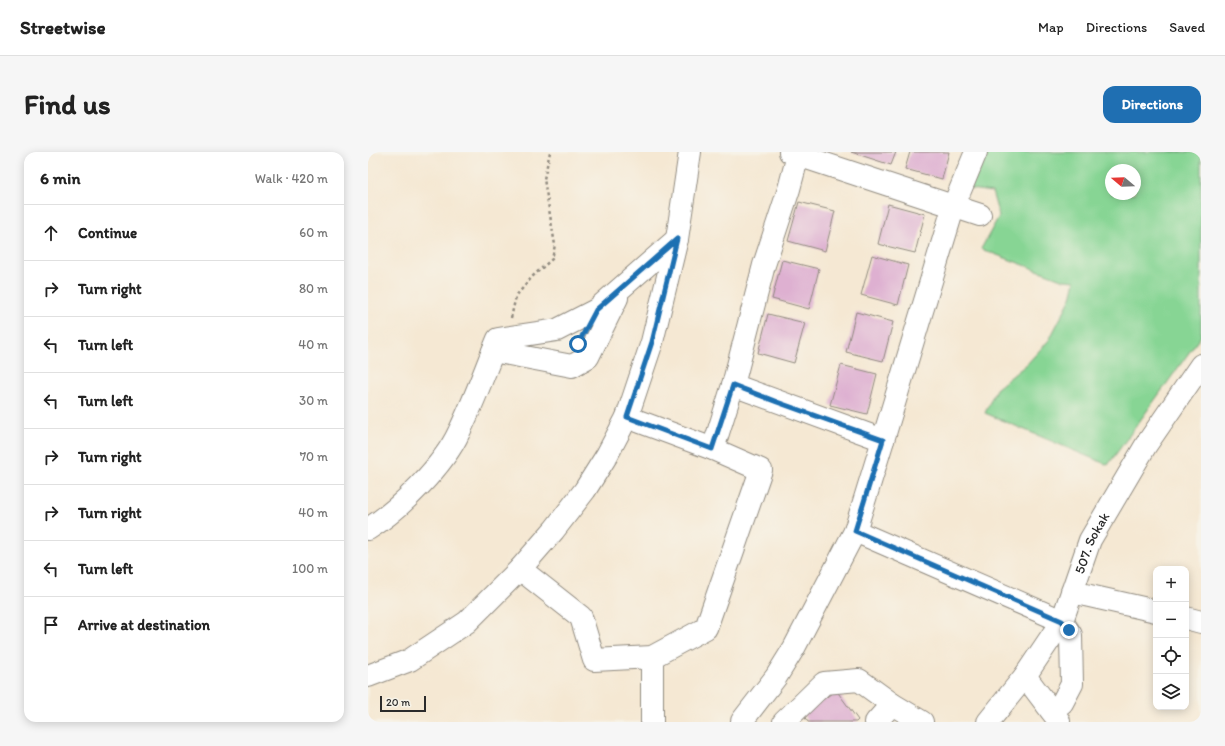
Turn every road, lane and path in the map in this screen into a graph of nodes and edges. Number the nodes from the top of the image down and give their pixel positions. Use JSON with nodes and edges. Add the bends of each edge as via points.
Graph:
{"nodes":[{"id":1,"x":550,"y":152,"type":"edge"},
{"id":2,"x":690,"y":152,"type":"edge"},
{"id":3,"x":976,"y":152,"type":"edge"},
{"id":4,"x":794,"y":154,"type":"edge"},
{"id":5,"x":954,"y":205,"type":"junction"},
{"id":6,"x":980,"y":214,"type":"dead end"},
{"id":7,"x":677,"y":239,"type":"junction"},
{"id":8,"x":623,"y":287,"type":"junction"},
{"id":9,"x":496,"y":344,"type":"junction"},
{"id":10,"x":1198,"y":376,"type":"edge"},
{"id":11,"x":733,"y":385,"type":"junction"},
{"id":12,"x":627,"y":417,"type":"junction"},
{"id":13,"x":883,"y":440,"type":"junction"},
{"id":14,"x":712,"y":449,"type":"junction"},
{"id":15,"x":368,"y":529,"type":"edge"},
{"id":16,"x":855,"y":531,"type":"junction"},
{"id":17,"x":520,"y":569,"type":"junction"},
{"id":18,"x":1072,"y":592,"type":"junction"},
{"id":19,"x":1153,"y":610,"type":"edge"},
{"id":20,"x":1189,"y":619,"type":"edge"},
{"id":21,"x":1062,"y":621,"type":"junction"},
{"id":22,"x":1201,"y":622,"type":"edge"},
{"id":23,"x":652,"y":657,"type":"junction"},
{"id":24,"x":368,"y":676,"type":"edge"},
{"id":25,"x":1025,"y":676,"type":"junction"},
{"id":26,"x":892,"y":704,"type":"junction"},
{"id":27,"x":1055,"y":716,"type":"edge"},
{"id":28,"x":742,"y":721,"type":"edge"},
{"id":29,"x":652,"y":722,"type":"edge"},
{"id":30,"x":784,"y":722,"type":"edge"},
{"id":31,"x":876,"y":722,"type":"edge"},
{"id":32,"x":922,"y":722,"type":"edge"},
{"id":33,"x":989,"y":722,"type":"edge"}],
"edges":[{"from":1,"to":9,"type":"path","via":[[544,179],[555,245],[552,259],[516,296],[512,317]]},
{"from":2,"to":7,"type":"street"},
{"from":3,"to":5,"type":"street"},
{"from":4,"to":5,"type":"street"},
{"from":4,"to":11,"type":"street","via":[[790,189],[764,265]]},
{"from":5,"to":6,"type":"street"},
{"from":5,"to":13,"type":"street"},
{"from":7,"to":8,"type":"street"},
{"from":7,"to":12,"type":"street","via":[[652,342]]},
{"from":8,"to":9,"type":"street","via":[[596,310],[557,330]]},
{"from":8,"to":9,"type":"street","via":[[588,357],[581,362],[572,366],[561,365]]},
{"from":9,"to":15,"type":"street","via":[[459,434],[429,476],[383,520]]},
{"from":10,"to":18,"type":"street","name":"507. Sokak","via":[[1146,445],[1090,540]]},
{"from":11,"to":13,"type":"street"},
{"from":11,"to":14,"type":"street"},
{"from":12,"to":14,"type":"street"},
{"from":12,"to":17,"type":"street","via":[[585,490]]},
{"from":13,"to":16,"type":"street"},
{"from":14,"to":23,"type":"street","via":[[761,470],[706,628]]},
{"from":16,"to":21,"type":"street"},
{"from":16,"to":28,"type":"street","via":[[794,648],[776,677]]},
{"from":17,"to":23,"type":"street","via":[[581,617],[594,660]]},
{"from":17,"to":24,"type":"street","via":[[467,622],[410,660]]},
{"from":18,"to":19,"type":"street"},
{"from":18,"to":21,"type":"street","name":"507. Sokak"},
{"from":20,"to":22,"type":"street"},
{"from":21,"to":25,"type":"street","name":"507. Sokak"},
{"from":21,"to":27,"type":"street","via":[[1071,635],[1072,684]]},
{"from":23,"to":29,"type":"street"},
{"from":25,"to":27,"type":"street"},
{"from":25,"to":33,"type":"street","name":"507. Sokak"},
{"from":26,"to":30,"type":"street","via":[[859,680],[824,683]]},
{"from":26,"to":31,"type":"street"},
{"from":26,"to":32,"type":"street"}]}
